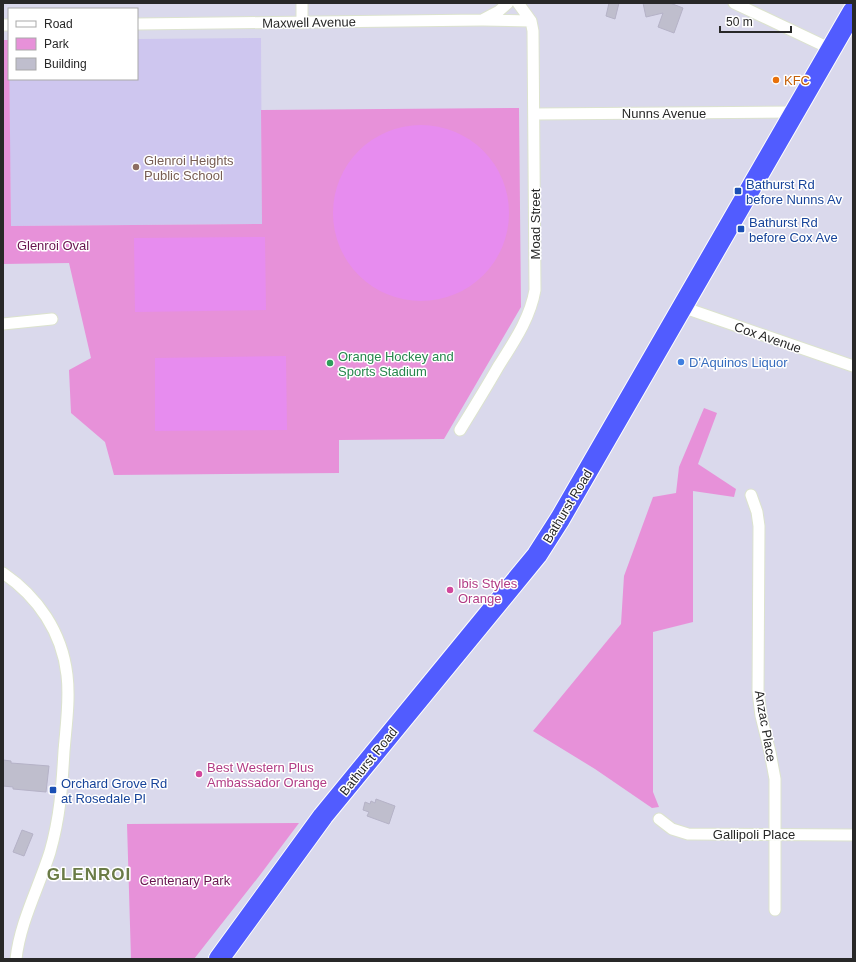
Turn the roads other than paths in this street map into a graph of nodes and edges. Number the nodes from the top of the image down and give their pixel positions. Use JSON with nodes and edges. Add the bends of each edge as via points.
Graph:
{"nodes":[{"id":1,"x":302,"y":3,"type":"edge"},
{"id":2,"x":508,"y":3,"type":"edge"},
{"id":3,"x":518,"y":3,"type":"edge"},
{"id":4,"x":734,"y":3,"type":"edge"},
{"id":5,"x":853,"y":11,"type":"edge"},
{"id":6,"x":482,"y":20,"type":"junction"},
{"id":7,"x":531,"y":21,"type":"junction"},
{"id":8,"x":302,"y":23,"type":"junction"},
{"id":9,"x":138,"y":24,"type":"edge"},
{"id":10,"x":831,"y":49,"type":"junction"},
{"id":11,"x":795,"y":112,"type":"junction"},
{"id":12,"x":534,"y":114,"type":"junction"},
{"id":13,"x":682,"y":307,"type":"junction"},
{"id":14,"x":52,"y":319,"type":"dead end"},
{"id":15,"x":3,"y":324,"type":"edge"},
{"id":16,"x":853,"y":366,"type":"edge"},
{"id":17,"x":460,"y":430,"type":"dead end"},
{"id":18,"x":751,"y":494,"type":"dead end"},
{"id":19,"x":3,"y":573,"type":"edge"},
{"id":20,"x":659,"y":819,"type":"dead end"},
{"id":21,"x":774,"y":834,"type":"junction"},
{"id":22,"x":853,"y":835,"type":"edge"},
{"id":23,"x":775,"y":910,"type":"dead end"},
{"id":24,"x":16,"y":959,"type":"edge"},
{"id":25,"x":219,"y":959,"type":"edge"}],
"edges":[{"from":1,"to":8,"type":"street"},
{"from":2,"to":6,"type":"street","name":"Maxwell Avenue"},
{"from":3,"to":7,"type":"street","name":"Moad Street"},
{"from":4,"to":10,"type":"street"},
{"from":5,"to":10,"type":"highway","name":"Bathurst Road"},
{"from":6,"to":7,"type":"street","name":"Maxwell Avenue"},
{"from":6,"to":8,"type":"street","name":"Maxwell Avenue"},
{"from":7,"to":12,"type":"street","name":"Moad Street"},
{"from":8,"to":9,"type":"street","name":"Maxwell Avenue"},
{"from":10,"to":11,"type":"highway","name":"Bathurst Road"},
{"from":11,"to":12,"type":"street","name":"Nunns Avenue"},
{"from":11,"to":13,"type":"highway","name":"Bathurst Road"},
{"from":12,"to":17,"type":"street","name":"Moad Street","via":[[535,282],[532,304],[515,341]]},
{"from":13,"to":16,"type":"street","name":"Cox Avenue"},
{"from":13,"to":25,"type":"highway","name":"Bathurst Road","via":[[560,519],[536,555],[323,816]]},
{"from":14,"to":15,"type":"street"},
{"from":18,"to":21,"type":"street","name":"Anzac Place","via":[[757,512],[758,526],[758,691],[775,779]]},
{"from":19,"to":24,"type":"street","via":[[31,596],[52,626],[64,659],[68,691],[60,813],[20,938]]},
{"from":20,"to":21,"type":"street","name":"Gallipoli Place","via":[[672,829],[688,834]]},
{"from":21,"to":22,"type":"street","name":"Gallipoli Place"},
{"from":21,"to":23,"type":"street","name":"Anzac Place"}]}
